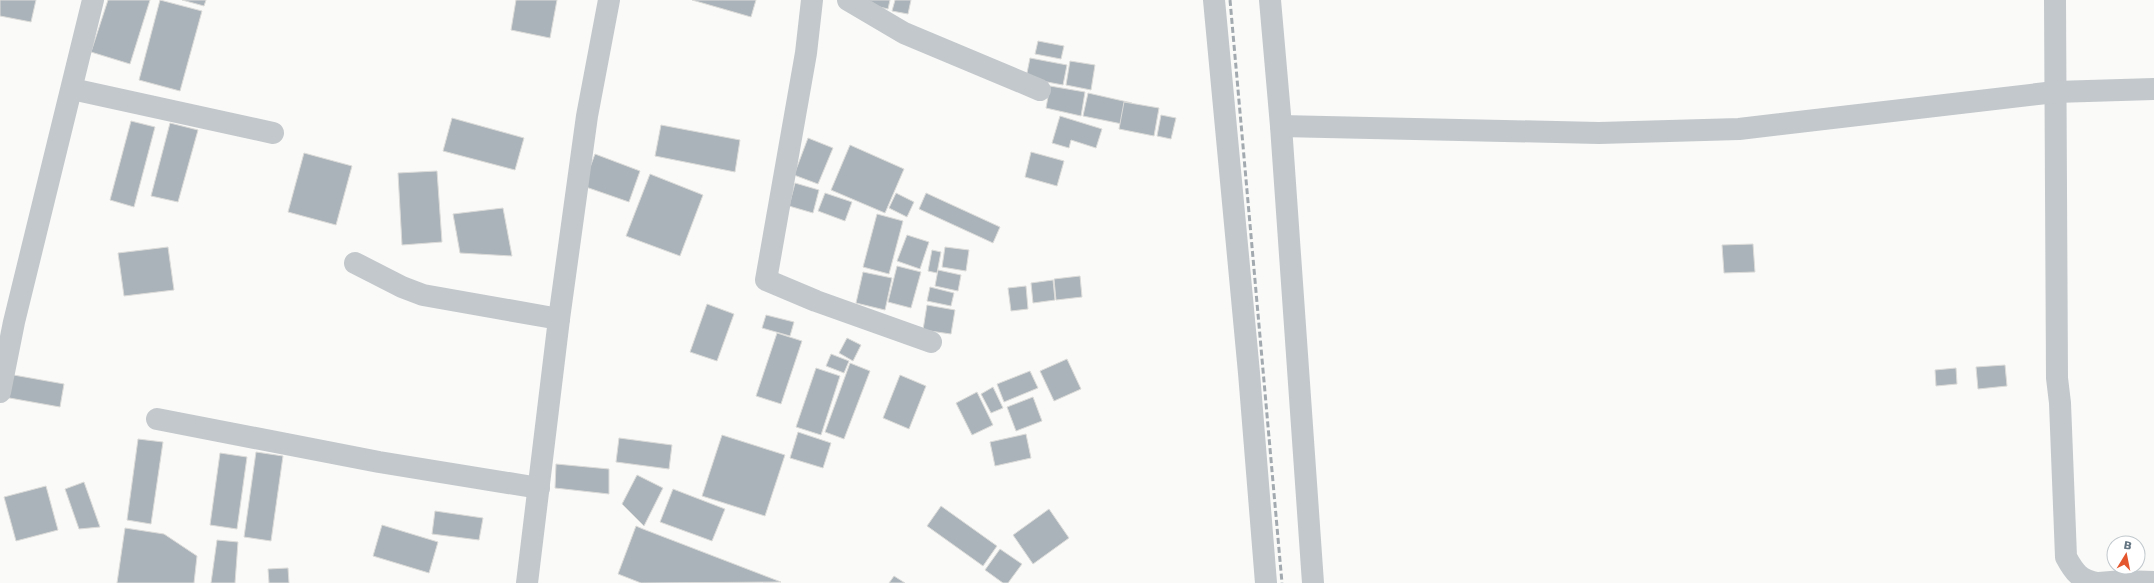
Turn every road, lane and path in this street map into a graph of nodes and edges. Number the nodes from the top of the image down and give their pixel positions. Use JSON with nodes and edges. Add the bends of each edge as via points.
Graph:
{"nodes":[{"id":1,"x":93,"y":0,"type":"edge"},
{"id":2,"x":608,"y":0,"type":"edge"},
{"id":3,"x":812,"y":0,"type":"edge"},
{"id":4,"x":848,"y":0,"type":"edge"},
{"id":5,"x":1214,"y":0,"type":"edge"},
{"id":6,"x":1270,"y":0,"type":"edge"},
{"id":7,"x":2055,"y":0,"type":"edge"},
{"id":8,"x":72,"y":89,"type":"junction"},
{"id":9,"x":2154,"y":89,"type":"edge"},
{"id":10,"x":1040,"y":90,"type":"dead end"},
{"id":11,"x":2055,"y":92,"type":"junction"},
{"id":12,"x":1281,"y":126,"type":"junction"},
{"id":13,"x":273,"y":133,"type":"dead end"},
{"id":14,"x":355,"y":263,"type":"dead end"},
{"id":15,"x":559,"y":319,"type":"junction"},
{"id":16,"x":931,"y":342,"type":"dead end"},
{"id":17,"x":0,"y":392,"type":"edge"},
{"id":18,"x":157,"y":419,"type":"dead end"},
{"id":19,"x":539,"y":488,"type":"junction"},
{"id":20,"x":2154,"y":582,"type":"edge"},
{"id":21,"x":527,"y":583,"type":"edge"},
{"id":22,"x":1266,"y":583,"type":"edge"},
{"id":23,"x":1313,"y":583,"type":"edge"},
{"id":24,"x":2098,"y":583,"type":"edge"}],
"edges":[{"from":1,"to":8,"type":"street"},
{"from":2,"to":15,"type":"street","via":[[587,116]]},
{"from":3,"to":16,"type":"street","via":[[806,53],[766,280],[816,301]]},
{"from":4,"to":10,"type":"street","via":[[904,33]]},
{"from":5,"to":22,"type":"street"},
{"from":6,"to":12,"type":"street"},
{"from":7,"to":11,"type":"street"},
{"from":8,"to":13,"type":"street"},
{"from":8,"to":17,"type":"street","via":[[14,322]]},
{"from":9,"to":11,"type":"street"},
{"from":11,"to":12,"type":"street","via":[[1739,129],[1599,133]]},
{"from":11,"to":24,"type":"street","via":[[2057,378],[2066,557],[2074,572],[2085,581]]},
{"from":12,"to":23,"type":"street"},
{"from":14,"to":15,"type":"street","via":[[423,295]]},
{"from":15,"to":19,"type":"street"},
{"from":18,"to":19,"type":"street","via":[[379,462]]},
{"from":19,"to":21,"type":"street"},
{"from":20,"to":24,"type":"street"}]}
